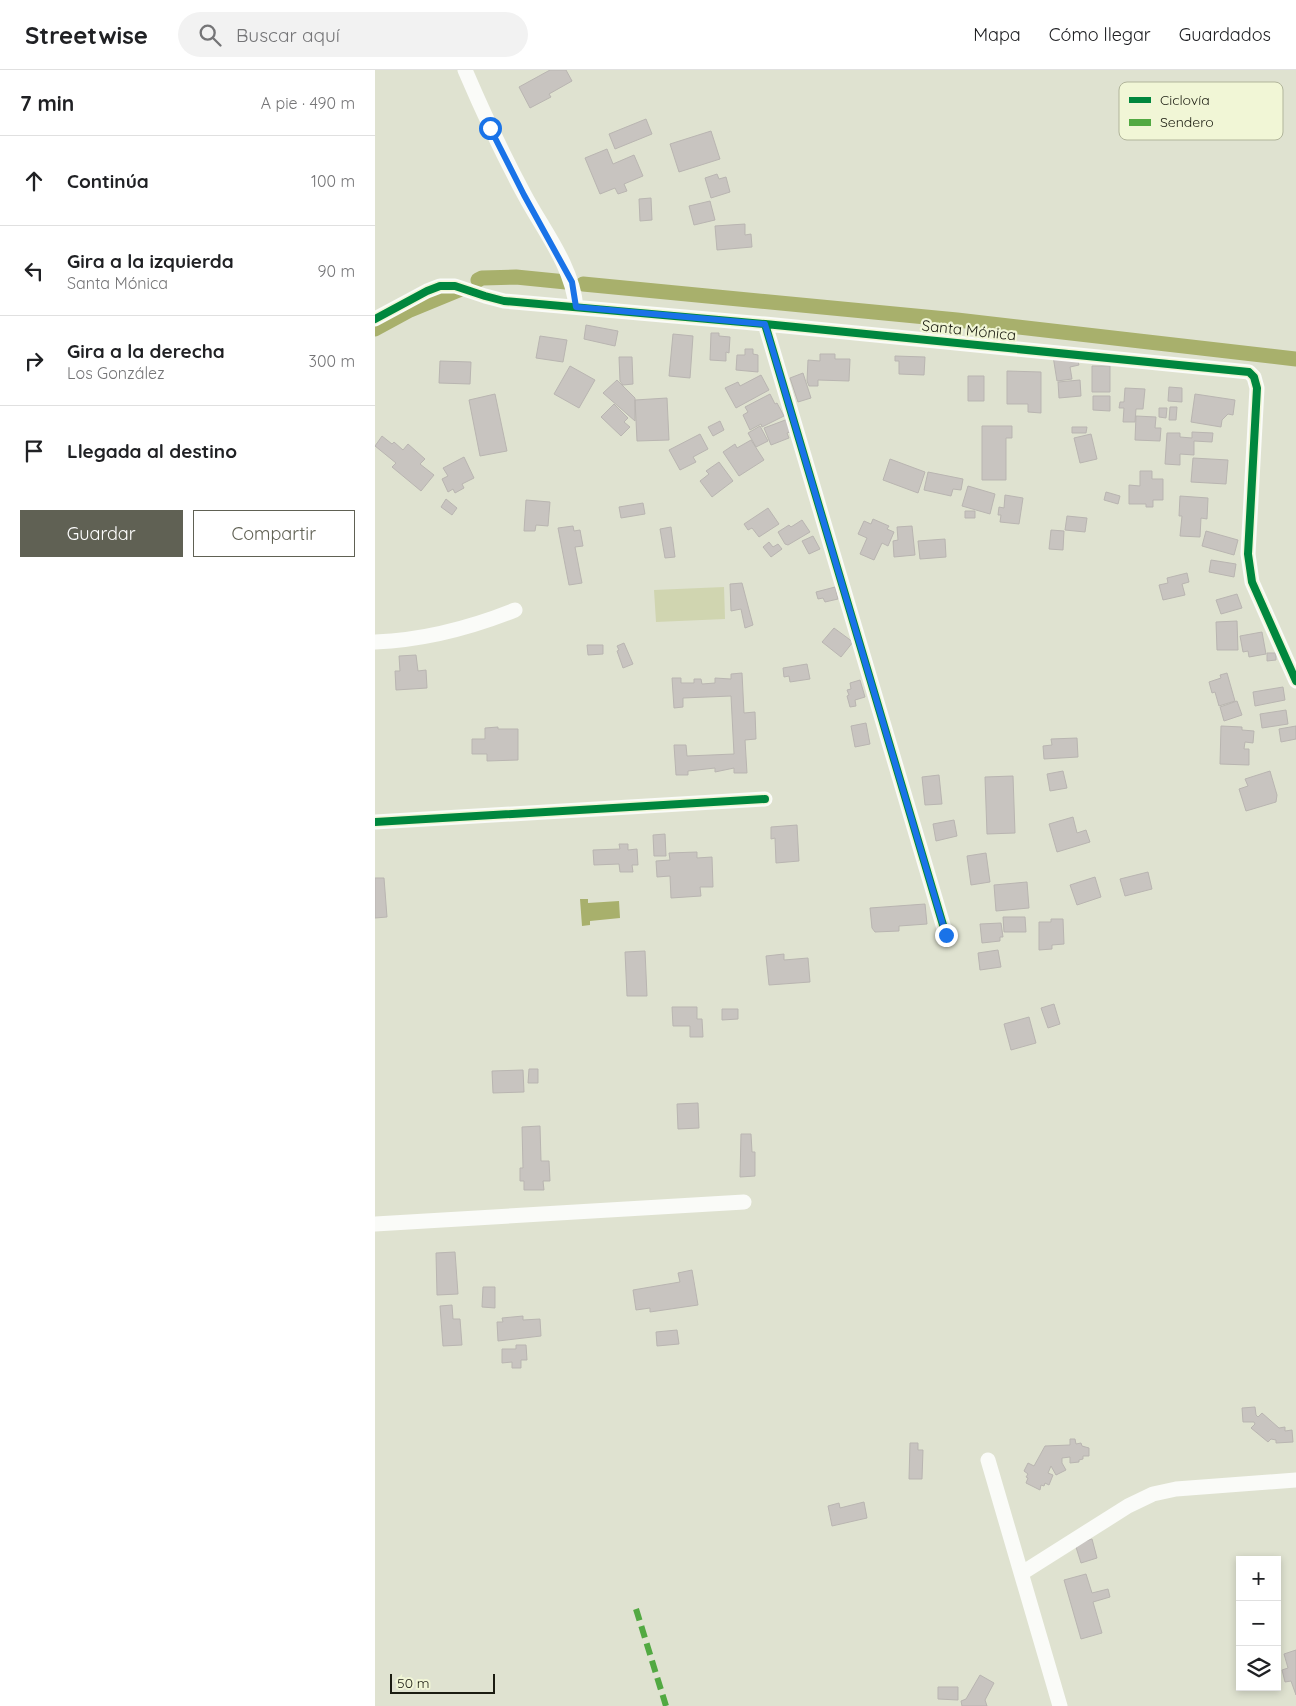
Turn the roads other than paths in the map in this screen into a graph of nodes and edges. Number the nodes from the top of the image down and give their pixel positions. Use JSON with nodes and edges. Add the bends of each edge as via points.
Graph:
{"nodes":[{"id":1,"x":465,"y":70,"type":"edge"},
{"id":2,"x":576,"y":307,"type":"junction"},
{"id":3,"x":375,"y":319,"type":"edge"},
{"id":4,"x":765,"y":324,"type":"junction"},
{"id":5,"x":515,"y":610,"type":"dead end"},
{"id":6,"x":375,"y":642,"type":"edge"},
{"id":7,"x":1296,"y":681,"type":"edge"},
{"id":8,"x":765,"y":799,"type":"dead end"},
{"id":9,"x":375,"y":822,"type":"edge"},
{"id":10,"x":946,"y":935,"type":"dead end"},
{"id":11,"x":744,"y":1202,"type":"dead end"},
{"id":12,"x":375,"y":1224,"type":"edge"},
{"id":13,"x":988,"y":1460,"type":"dead end"},
{"id":14,"x":1296,"y":1480,"type":"edge"},
{"id":15,"x":1022,"y":1573,"type":"junction"},
{"id":16,"x":1060,"y":1706,"type":"edge"}],
"edges":[{"from":1,"to":2,"type":"street","via":[[490,128],[572,282]]},
{"from":2,"to":3,"type":"street","name":"Santa Mónica","via":[[503,301],[447,285],[434,288]]},
{"from":2,"to":4,"type":"street","name":"Santa Mónica"},
{"from":4,"to":7,"type":"street","name":"Santa Mónica","via":[[1249,372],[1257,388],[1249,572]]},
{"from":4,"to":10,"type":"street"},
{"from":5,"to":6,"type":"street","via":[[488,621],[431,636]]},
{"from":8,"to":9,"type":"street"},
{"from":11,"to":12,"type":"street"},
{"from":13,"to":15,"type":"street"},
{"from":14,"to":15,"type":"street","via":[[1176,1489],[1153,1494],[1128,1506]]},
{"from":15,"to":16,"type":"street"}]}
